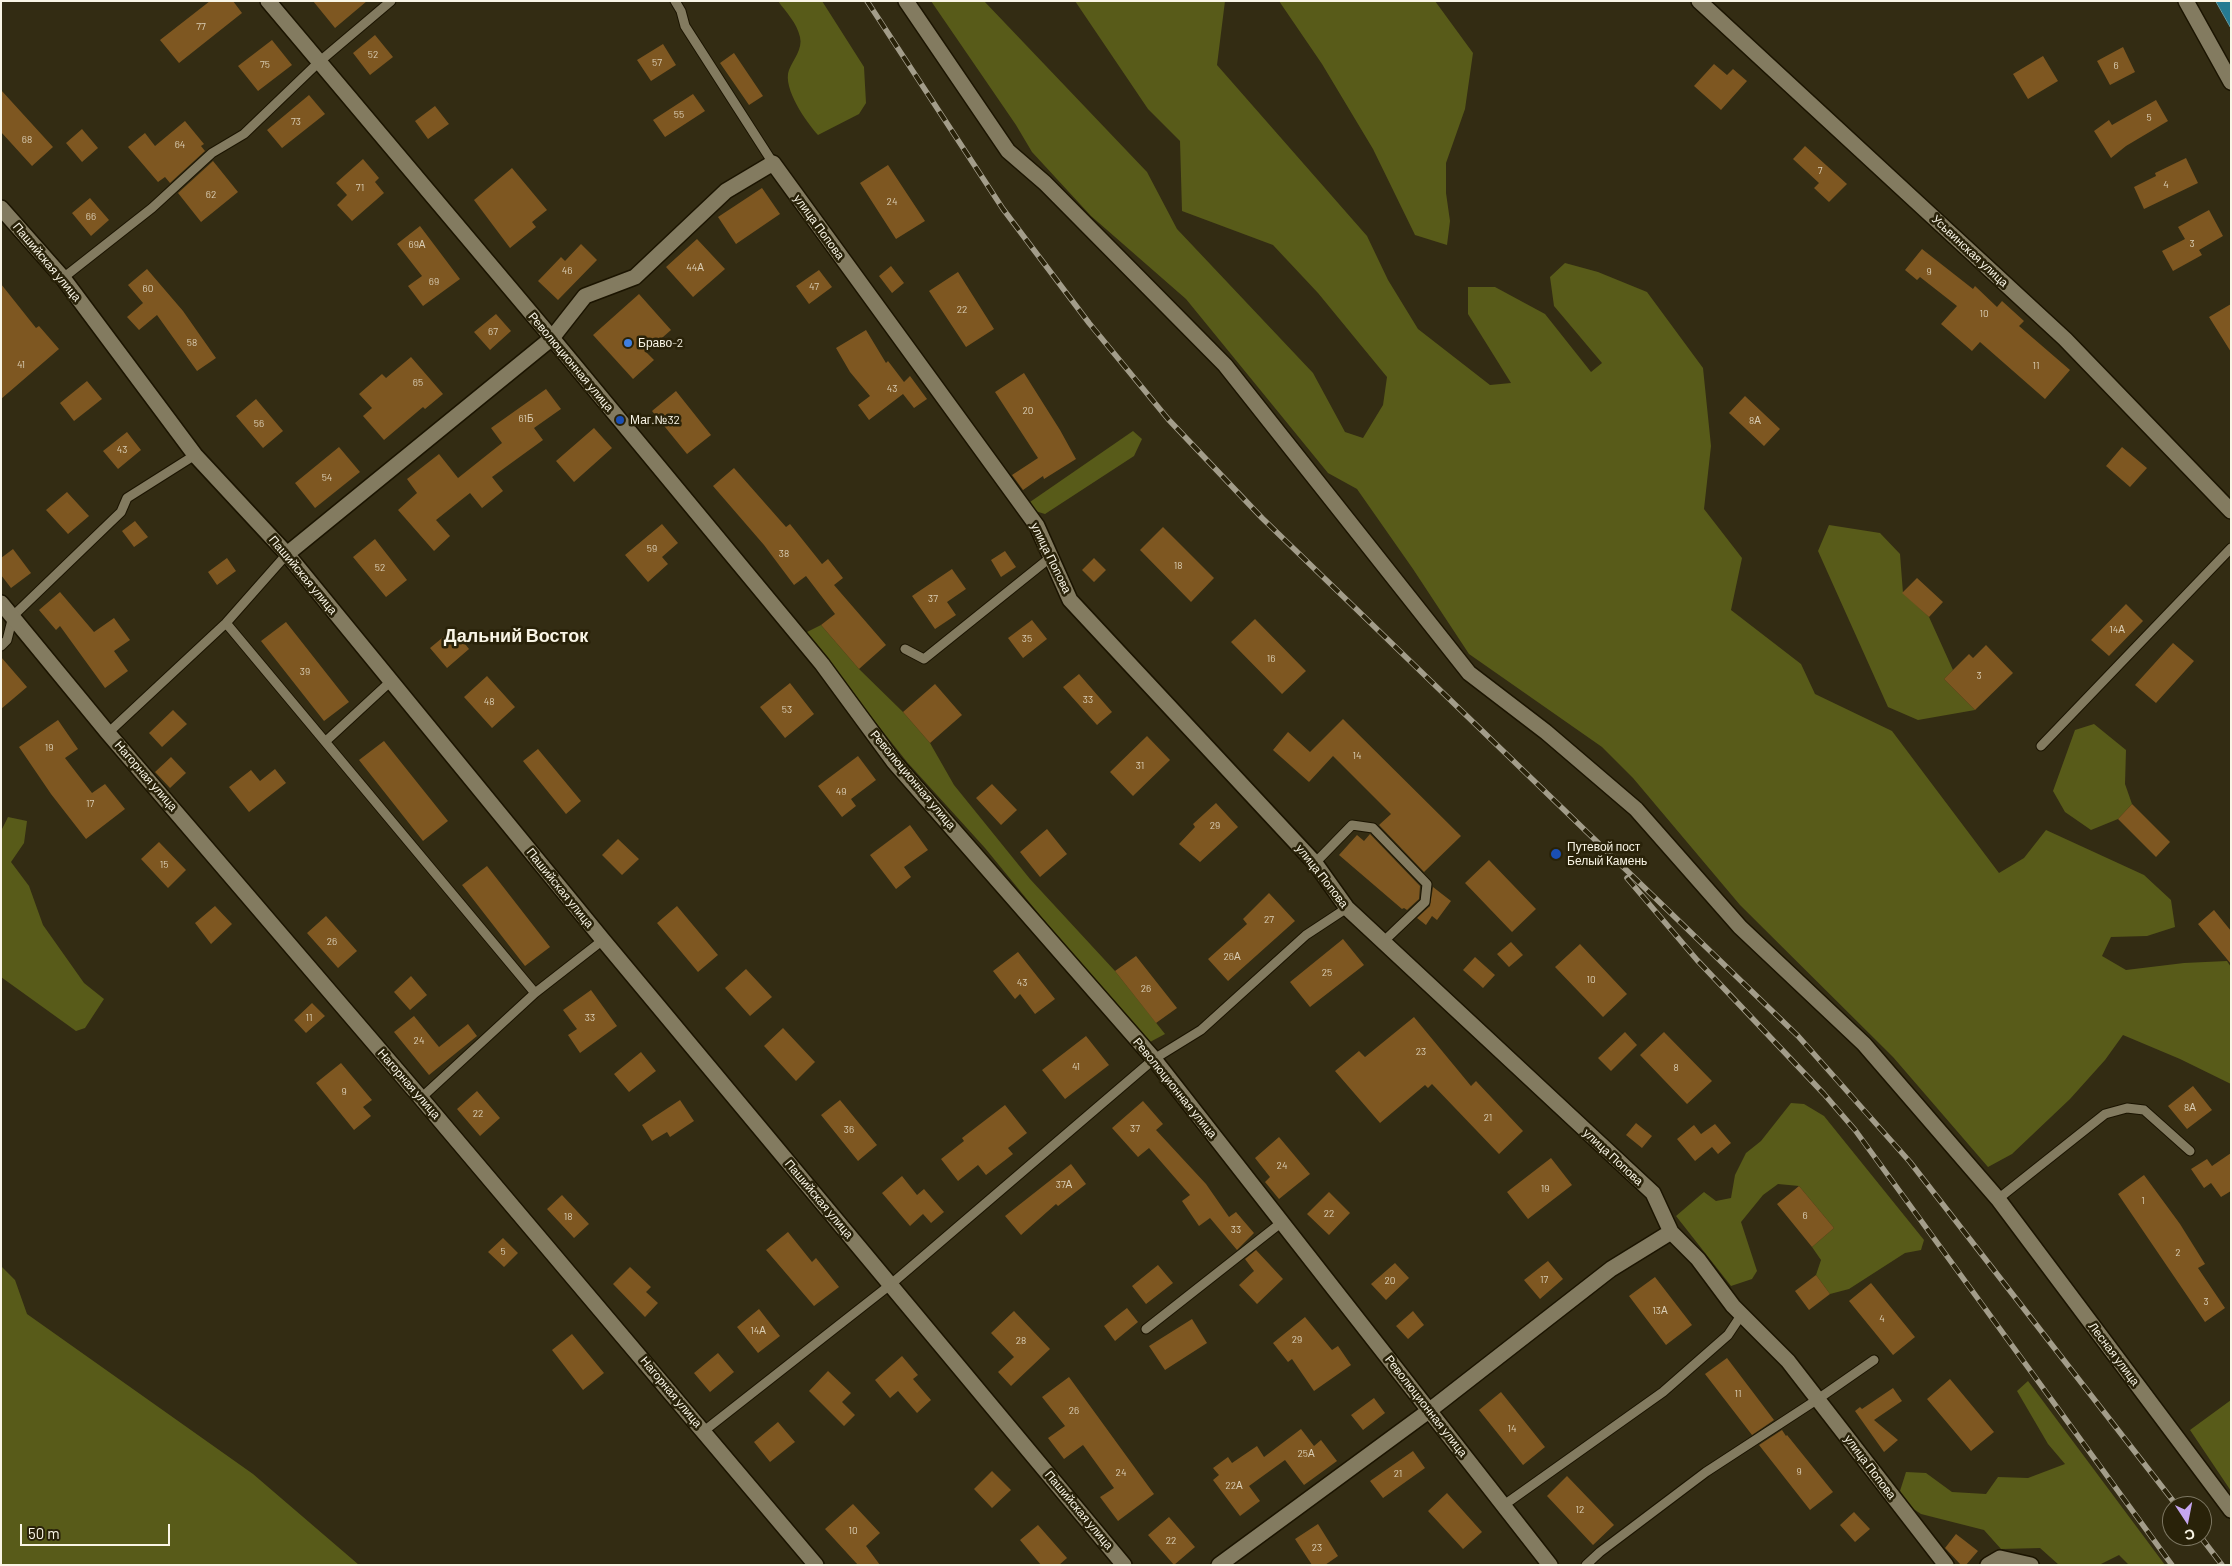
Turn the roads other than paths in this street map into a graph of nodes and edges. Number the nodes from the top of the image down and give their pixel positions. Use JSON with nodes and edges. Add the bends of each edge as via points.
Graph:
{"nodes":[{"id":1,"x":268,"y":1,"type":"edge"},
{"id":2,"x":391,"y":1,"type":"edge"},
{"id":3,"x":675,"y":1,"type":"edge"},
{"id":4,"x":906,"y":1,"type":"edge"},
{"id":5,"x":1699,"y":1,"type":"edge"},
{"id":6,"x":2186,"y":1,"type":"edge"},
{"id":7,"x":319,"y":62,"type":"junction"},
{"id":8,"x":2231,"y":82,"type":"edge"},
{"id":9,"x":773,"y":163,"type":"junction"},
{"id":10,"x":1,"y":208,"type":"edge"},
{"id":11,"x":63,"y":278,"type":"junction"},
{"id":12,"x":552,"y":338,"type":"junction"},
{"id":13,"x":195,"y":455,"type":"junction"},
{"id":14,"x":2231,"y":510,"type":"edge"},
{"id":15,"x":2231,"y":548,"type":"edge"},
{"id":16,"x":287,"y":554,"type":"junction"},
{"id":17,"x":1051,"y":557,"type":"junction"},
{"id":18,"x":1,"y":603,"type":"edge"},
{"id":19,"x":13,"y":616,"type":"junction"},
{"id":20,"x":226,"y":624,"type":"junction"},
{"id":21,"x":1,"y":646,"type":"edge"},
{"id":22,"x":905,"y":649,"type":"dead end"},
{"id":23,"x":391,"y":681,"type":"junction"},
{"id":24,"x":108,"y":733,"type":"junction"},
{"id":25,"x":326,"y":740,"type":"junction"},
{"id":26,"x":2041,"y":746,"type":"dead end"},
{"id":27,"x":1315,"y":863,"type":"junction"},
{"id":28,"x":1347,"y":908,"type":"junction"},
{"id":29,"x":603,"y":940,"type":"junction"},
{"id":30,"x":1383,"y":942,"type":"junction"},
{"id":31,"x":535,"y":993,"type":"junction"},
{"id":32,"x":1154,"y":1059,"type":"junction"},
{"id":33,"x":421,"y":1098,"type":"junction"},
{"id":34,"x":2190,"y":1151,"type":"dead end"},
{"id":35,"x":1998,"y":1199,"type":"junction"},
{"id":36,"x":1282,"y":1222,"type":"junction"},
{"id":37,"x":1671,"y":1232,"type":"junction"},
{"id":38,"x":890,"y":1285,"type":"junction"},
{"id":39,"x":1742,"y":1314,"type":"junction"},
{"id":40,"x":1146,"y":1329,"type":"dead end"},
{"id":41,"x":1874,"y":1360,"type":"dead end"},
{"id":42,"x":1818,"y":1399,"type":"junction"},
{"id":43,"x":1430,"y":1410,"type":"junction"},
{"id":44,"x":704,"y":1431,"type":"junction"},
{"id":45,"x":1504,"y":1505,"type":"junction"},
{"id":46,"x":2231,"y":1510,"type":"edge"},
{"id":47,"x":816,"y":1565,"type":"edge"},
{"id":48,"x":1124,"y":1565,"type":"edge"},
{"id":49,"x":1219,"y":1565,"type":"edge"},
{"id":50,"x":1550,"y":1565,"type":"edge"},
{"id":51,"x":1586,"y":1565,"type":"edge"},
{"id":52,"x":1946,"y":1565,"type":"edge"},
{"id":53,"x":1988,"y":1565,"type":"edge"},
{"id":54,"x":2031,"y":1565,"type":"edge"}],
"edges":[{"from":1,"to":7,"type":"street","name":"Революционная улица"},
{"from":2,"to":7,"type":"lane"},
{"from":3,"to":9,"type":"lane","via":[[685,26]]},
{"from":4,"to":35,"type":"street","name":"Лесная улица","via":[[1008,151],[1045,183],[1225,366],[1469,673],[1546,732],[1636,809],[1740,927],[1864,1044]]},
{"from":5,"to":14,"type":"street","name":"Усьвинская улица","via":[[2065,339]]},
{"from":6,"to":8,"type":"street"},
{"from":7,"to":11,"type":"lane","via":[[244,134],[212,153],[152,208]]},
{"from":7,"to":12,"type":"street","name":"Революционная улица"},
{"from":9,"to":12,"type":"street","via":[[726,190],[635,277],[586,296]]},
{"from":9,"to":17,"type":"street","name":"улица Попова","via":[[1037,526]]},
{"from":10,"to":11,"type":"street","name":"Пашийская улица"},
{"from":11,"to":13,"type":"street","name":"Пашийская улица"},
{"from":12,"to":16,"type":"street"},
{"from":12,"to":32,"type":"street","name":"Революционная улица","via":[[822,664],[894,762]]},
{"from":13,"to":16,"type":"street","name":"Пашийская улица"},
{"from":13,"to":19,"type":"lane","via":[[127,498],[121,512]]},
{"from":15,"to":26,"type":"lane"},
{"from":16,"to":20,"type":"lane"},
{"from":16,"to":23,"type":"street","name":"Пашийская улица"},
{"from":17,"to":22,"type":"lane","via":[[924,659]]},
{"from":17,"to":27,"type":"street","name":"улица Попова","via":[[1070,600]]},
{"from":18,"to":19,"type":"street","name":"Нагорная улица"},
{"from":19,"to":21,"type":"lane","via":[[7,640]]},
{"from":19,"to":24,"type":"street","name":"Нагорная улица"},
{"from":20,"to":24,"type":"lane"},
{"from":20,"to":25,"type":"lane"},
{"from":23,"to":25,"type":"lane"},
{"from":23,"to":29,"type":"street","name":"Пашийская улица"},
{"from":24,"to":33,"type":"street","name":"Нагорная улица"},
{"from":25,"to":31,"type":"lane"},
{"from":27,"to":28,"type":"street","name":"улица Попова"},
{"from":27,"to":30,"type":"lane","via":[[1352,825],[1373,828],[1428,884],[1425,902]]},
{"from":28,"to":30,"type":"street","name":"улица Попова"},
{"from":28,"to":32,"type":"lane","via":[[1306,935],[1201,1030]]},
{"from":29,"to":31,"type":"lane"},
{"from":29,"to":38,"type":"street","name":"Пашийская улица"},
{"from":30,"to":37,"type":"street","name":"улица Попова","via":[[1652,1193]]},
{"from":31,"to":33,"type":"lane"},
{"from":32,"to":36,"type":"street","name":"Революционная улица"},
{"from":32,"to":38,"type":"lane"},
{"from":33,"to":44,"type":"street","name":"Нагорная улица"},
{"from":34,"to":35,"type":"lane","via":[[2144,1110],[2126,1108],[2104,1114]]},
{"from":35,"to":46,"type":"street","name":"Лесная улица"},
{"from":36,"to":40,"type":"lane"},
{"from":36,"to":43,"type":"street","name":"Революционная улица"},
{"from":37,"to":39,"type":"street","name":"улица Попова","via":[[1698,1259]]},
{"from":37,"to":43,"type":"street","via":[[1610,1269]]},
{"from":38,"to":44,"type":"lane"},
{"from":38,"to":48,"type":"street","name":"Пашийская улица"},
{"from":39,"to":42,"type":"street","name":"улица Попова","via":[[1788,1361]]},
{"from":39,"to":45,"type":"lane","via":[[1728,1335],[1663,1392]]},
{"from":41,"to":42,"type":"lane"},
{"from":42,"to":51,"type":"lane","via":[[1706,1472]]},
{"from":42,"to":52,"type":"street","name":"улица Попова"},
{"from":43,"to":45,"type":"street","name":"Революционная улица"},
{"from":43,"to":49,"type":"street"},
{"from":44,"to":47,"type":"street","name":"Нагорная улица"},
{"from":45,"to":50,"type":"street","name":"Революционная улица"},
{"from":53,"to":54,"type":"street","via":[[2000,1558]]}]}
